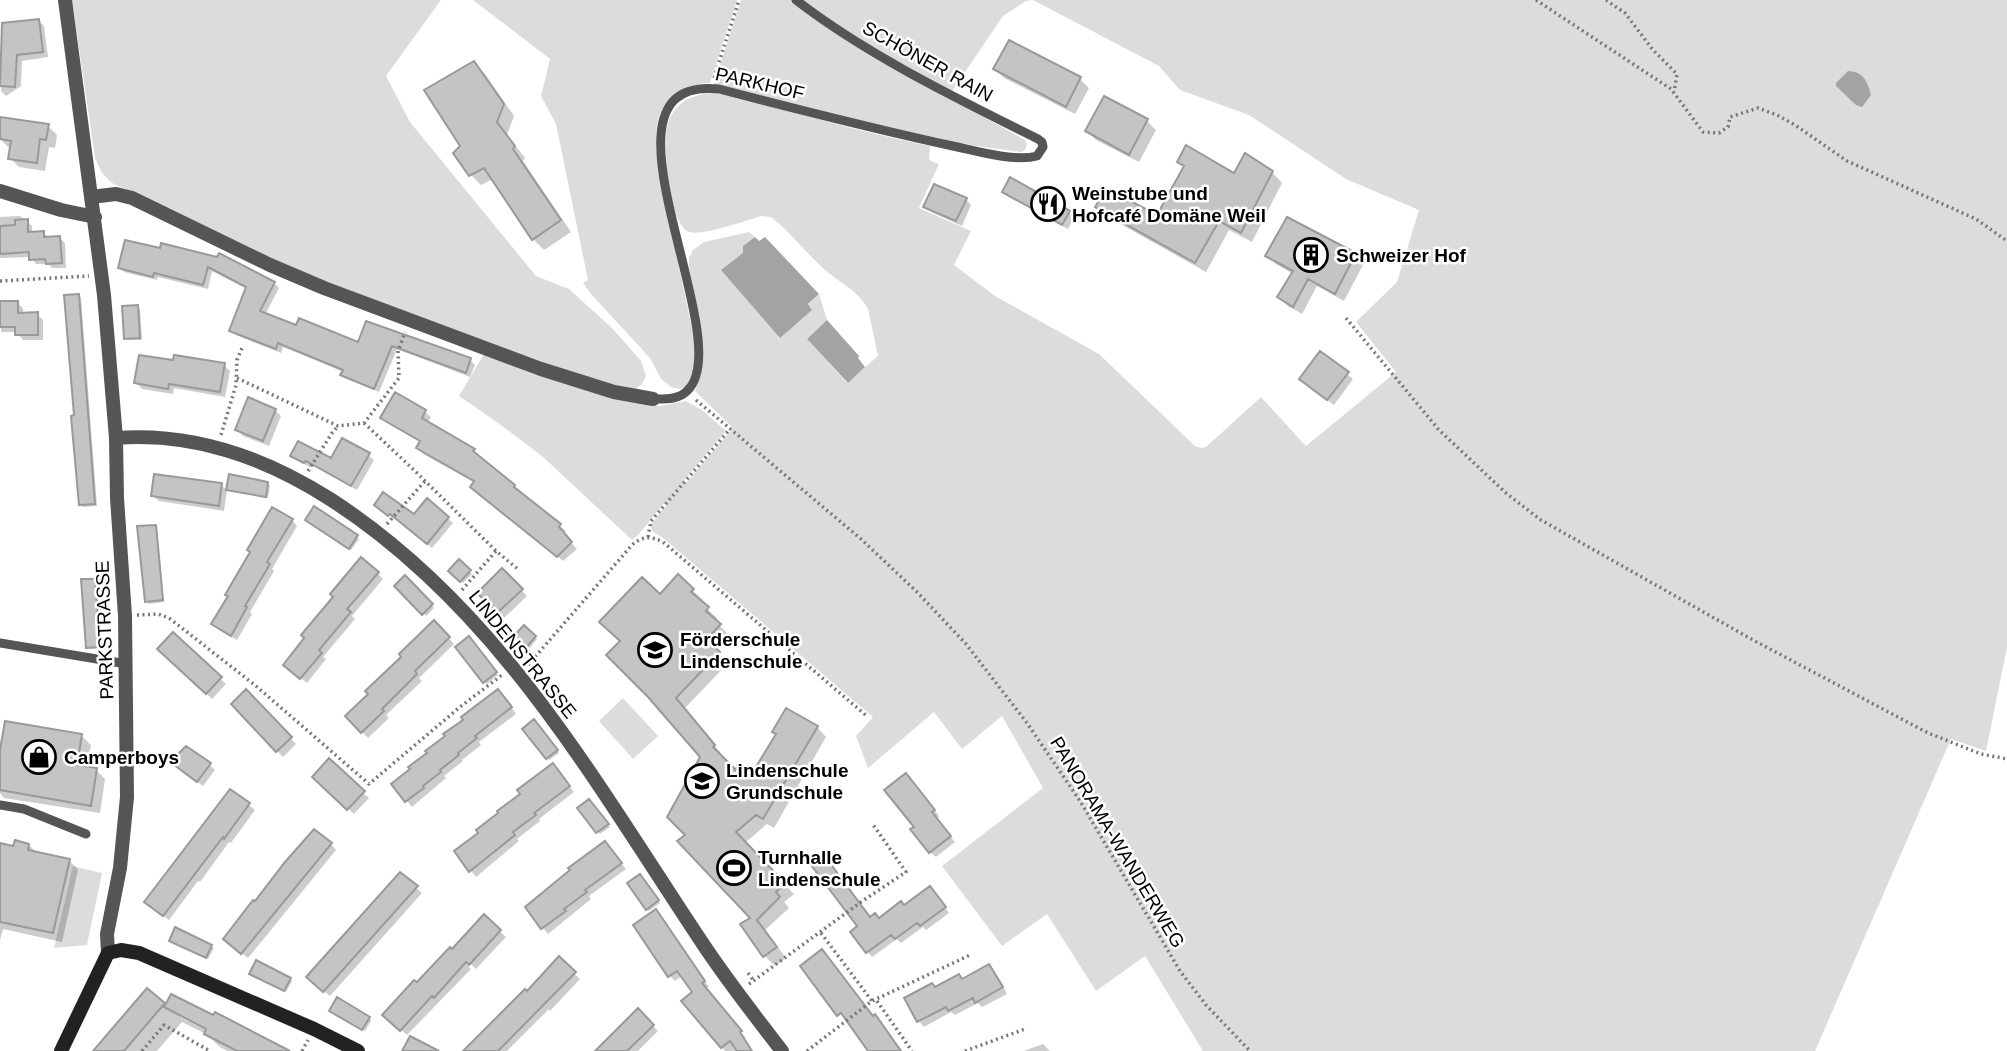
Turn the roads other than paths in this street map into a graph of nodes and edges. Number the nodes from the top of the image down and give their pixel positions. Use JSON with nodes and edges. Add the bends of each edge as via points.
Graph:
{"nodes":[{"id":1,"x":65,"y":0,"type":"edge"},
{"id":2,"x":796,"y":0,"type":"edge"},
{"id":3,"x":1043,"y":148,"type":"joint"},
{"id":4,"x":0,"y":191,"type":"edge"},
{"id":5,"x":91,"y":197,"type":"junction"},
{"id":6,"x":95,"y":217,"type":"junction"},
{"id":7,"x":653,"y":400,"type":"joint"},
{"id":8,"x":116,"y":438,"type":"junction"},
{"id":9,"x":0,"y":643,"type":"edge"},
{"id":10,"x":127,"y":664,"type":"junction"},
{"id":11,"x":0,"y":805,"type":"edge"},
{"id":12,"x":86,"y":834,"type":"dead end"},
{"id":13,"x":108,"y":953,"type":"junction"},
{"id":14,"x":61,"y":1051,"type":"edge"},
{"id":15,"x":358,"y":1051,"type":"edge"},
{"id":16,"x":782,"y":1051,"type":"edge"}],
"edges":[{"from":1,"to":5,"type":"street","name":"PARKSTRASSE"},
{"from":2,"to":3,"type":"lane","name":"SCHÖNER RAIN","via":[[875,52],[1038,139]]},
{"from":3,"to":7,"type":"lane","name":"PARKHOF","via":[[1037,156],[1026,158],[976,150],[710,88],[678,97],[663,118],[660,138],[698,336],[698,372],[685,394]]},
{"from":4,"to":6,"type":"street"},
{"from":5,"to":6,"type":"street","name":"PARKSTRASSE"},
{"from":5,"to":7,"type":"street","via":[[116,194],[132,198],[316,285],[535,367]]},
{"from":6,"to":8,"type":"street","name":"PARKSTRASSE"},
{"from":8,"to":10,"type":"street","name":"PARKSTRASSE"},
{"from":8,"to":16,"type":"street","name":"LINDENSTRASSE","via":[[163,437],[255,460],[301,482],[380,533],[411,559],[515,670]]},
{"from":9,"to":10,"type":"lane"},
{"from":10,"to":13,"type":"street","name":"PARKSTRASSE","via":[[127,797]]},
{"from":11,"to":12,"type":"lane","via":[[24,809]]},
{"from":13,"to":14,"type":"street","name":"PARKSTRASSE"},
{"from":13,"to":15,"type":"street","via":[[139,953]]}]}
